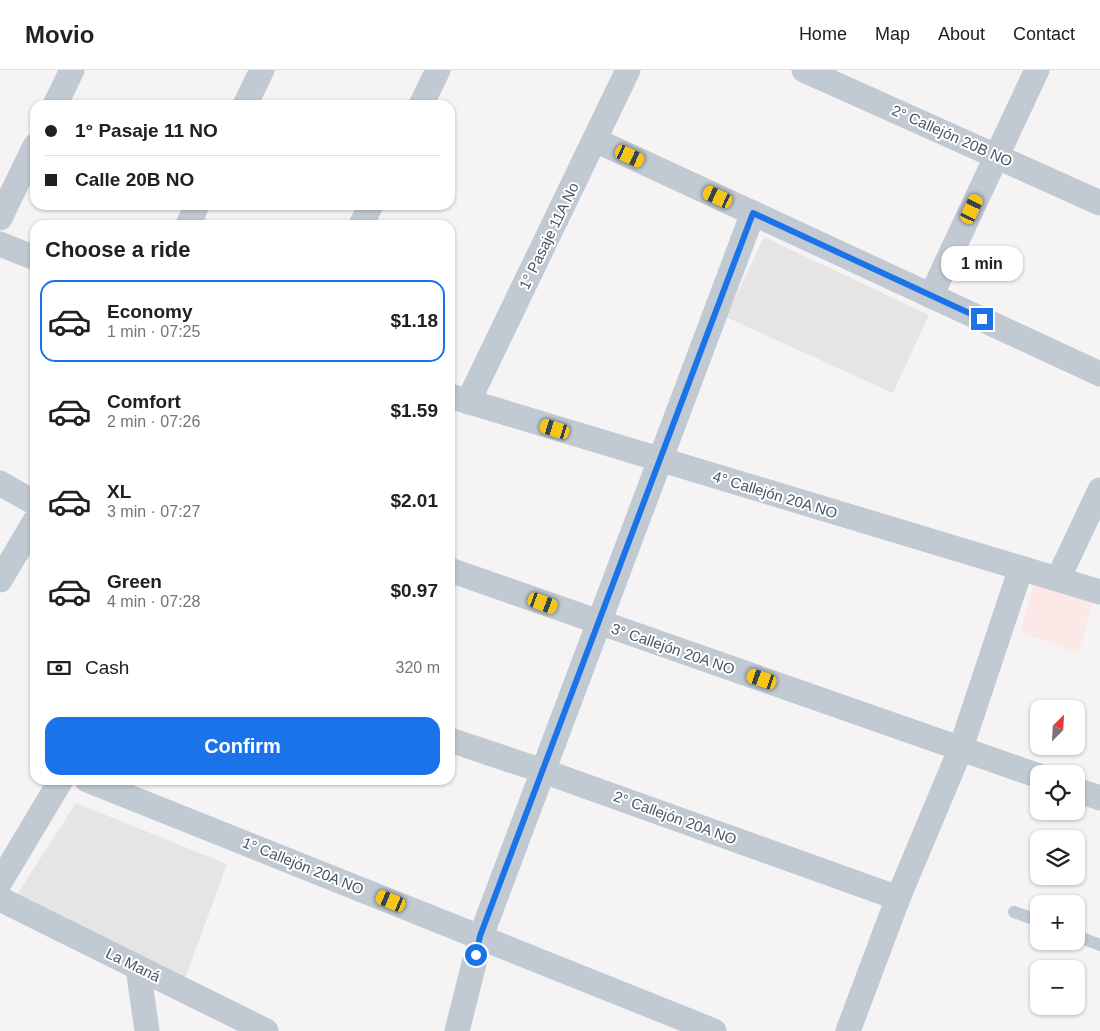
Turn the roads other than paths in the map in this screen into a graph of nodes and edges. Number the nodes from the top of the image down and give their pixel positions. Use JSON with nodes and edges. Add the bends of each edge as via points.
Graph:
{"nodes":[{"id":1,"x":72,"y":70,"type":"edge"},
{"id":2,"x":262,"y":70,"type":"edge"},
{"id":3,"x":438,"y":70,"type":"edge"},
{"id":4,"x":628,"y":70,"type":"edge"},
{"id":5,"x":804,"y":70,"type":"edge"},
{"id":6,"x":1036,"y":70,"type":"edge"},
{"id":7,"x":57,"y":100,"type":"edge"},
{"id":8,"x":247,"y":100,"type":"edge"},
{"id":9,"x":423,"y":100,"type":"edge"},
{"id":10,"x":595,"y":140,"type":"junction"},
{"id":11,"x":30,"y":156,"type":"edge"},
{"id":12,"x":996,"y":156,"type":"junction"},
{"id":13,"x":1100,"y":203,"type":"edge"},
{"id":14,"x":753,"y":213,"type":"junction"},
{"id":15,"x":0,"y":218,"type":"edge"},
{"id":16,"x":0,"y":244,"type":"edge"},
{"id":17,"x":30,"y":256,"type":"edge"},
{"id":18,"x":931,"y":296,"type":"junction"},
{"id":19,"x":1100,"y":374,"type":"edge"},
{"id":20,"x":459,"y":399,"type":"edge"},
{"id":21,"x":660,"y":461,"type":"junction"},
{"id":22,"x":0,"y":483,"type":"edge"},
{"id":23,"x":1100,"y":490,"type":"edge"},
{"id":24,"x":30,"y":500,"type":"edge"},
{"id":25,"x":30,"y":529,"type":"edge"},
{"id":26,"x":1022,"y":568,"type":"junction"},
{"id":27,"x":455,"y":572,"type":"edge"},
{"id":28,"x":1058,"y":579,"type":"junction"},
{"id":29,"x":0,"y":580,"type":"edge"},
{"id":30,"x":1100,"y":592,"type":"edge"},
{"id":31,"x":599,"y":623,"type":"junction"},
{"id":32,"x":455,"y":742,"type":"edge"},
{"id":33,"x":961,"y":748,"type":"junction"},
{"id":34,"x":543,"y":771,"type":"junction"},
{"id":35,"x":1030,"y":773,"type":"edge"},
{"id":36,"x":57,"y":785,"type":"edge"},
{"id":37,"x":100,"y":785,"type":"edge"},
{"id":38,"x":1085,"y":793,"type":"edge"},
{"id":39,"x":1100,"y":798,"type":"edge"},
{"id":40,"x":0,"y":882,"type":"edge"},
{"id":41,"x":898,"y":898,"type":"junction"},
{"id":42,"x":0,"y":899,"type":"edge"},
{"id":43,"x":1014,"y":912,"type":"dead end"},
{"id":44,"x":1030,"y":918,"type":"edge"},
{"id":45,"x":480,"y":936,"type":"junction"},
{"id":46,"x":1085,"y":939,"type":"edge"},
{"id":47,"x":1100,"y":945,"type":"edge"},
{"id":48,"x":138,"y":968,"type":"junction"},
{"id":49,"x":147,"y":1031,"type":"edge"},
{"id":50,"x":266,"y":1031,"type":"edge"},
{"id":51,"x":457,"y":1031,"type":"edge"},
{"id":52,"x":714,"y":1031,"type":"edge"},
{"id":53,"x":848,"y":1031,"type":"edge"}],
"edges":[{"from":1,"to":7,"type":"street"},
{"from":2,"to":8,"type":"street"},
{"from":3,"to":9,"type":"street"},
{"from":4,"to":10,"type":"street","name":"1° Pasaje 11A No"},
{"from":5,"to":12,"type":"street","name":"2° Callejón 20B NO"},
{"from":6,"to":12,"type":"street"},
{"from":10,"to":14,"type":"street"},
{"from":10,"to":20,"type":"street","name":"1° Pasaje 11A No"},
{"from":11,"to":15,"type":"street"},
{"from":12,"to":13,"type":"street","name":"2° Callejón 20B NO"},
{"from":12,"to":18,"type":"street"},
{"from":14,"to":18,"type":"street"},
{"from":14,"to":21,"type":"street"},
{"from":16,"to":17,"type":"street"},
{"from":18,"to":19,"type":"street"},
{"from":20,"to":21,"type":"street","name":"4° Callejón 20A NO"},
{"from":21,"to":26,"type":"street","name":"4° Callejón 20A NO"},
{"from":21,"to":31,"type":"street"},
{"from":22,"to":24,"type":"street"},
{"from":23,"to":28,"type":"street"},
{"from":25,"to":29,"type":"street"},
{"from":26,"to":28,"type":"street","name":"4° Callejón 20A NO"},
{"from":26,"to":33,"type":"street"},
{"from":27,"to":31,"type":"street","name":"3° Callejón 20A NO"},
{"from":28,"to":30,"type":"street","name":"4° Callejón 20A NO"},
{"from":31,"to":33,"type":"street","name":"3° Callejón 20A NO"},
{"from":31,"to":34,"type":"street"},
{"from":32,"to":34,"type":"street","name":"2° Callejón 20A NO"},
{"from":33,"to":35,"type":"street","name":"3° Callejón 20A NO"},
{"from":33,"to":41,"type":"street"},
{"from":34,"to":41,"type":"street","name":"2° Callejón 20A NO"},
{"from":34,"to":45,"type":"street"},
{"from":36,"to":40,"type":"street"},
{"from":37,"to":45,"type":"street","name":"1° Callejón 20A NO"},
{"from":38,"to":39,"type":"street"},
{"from":41,"to":53,"type":"street"},
{"from":42,"to":48,"type":"street","name":"La Maná"},
{"from":43,"to":44,"type":"lane"},
{"from":45,"to":51,"type":"street"},
{"from":45,"to":52,"type":"street","name":"1° Callejón 20A NO"},
{"from":46,"to":47,"type":"lane"},
{"from":48,"to":49,"type":"street"},
{"from":48,"to":50,"type":"street","name":"La Maná"}]}
